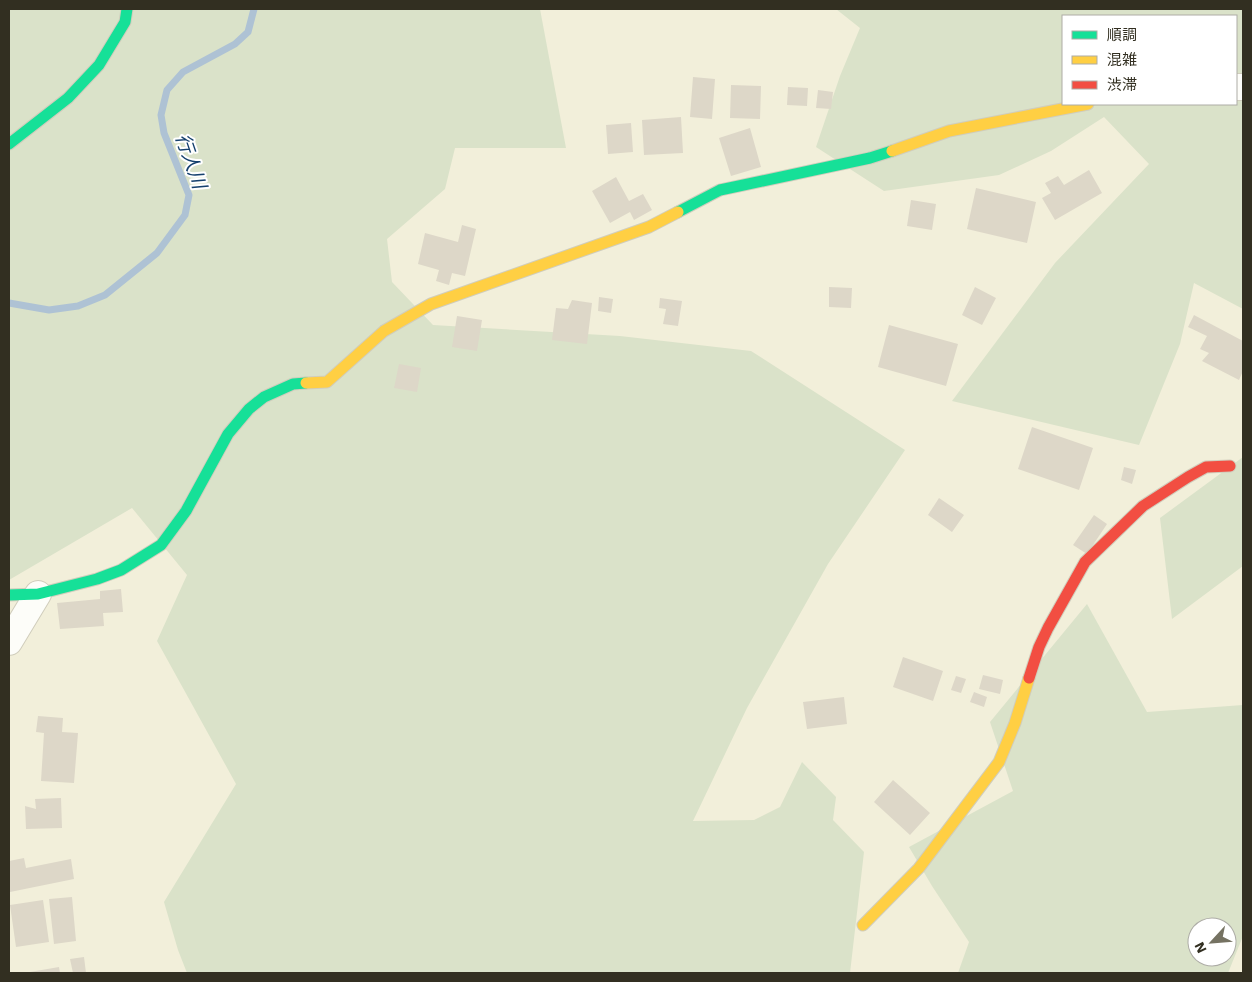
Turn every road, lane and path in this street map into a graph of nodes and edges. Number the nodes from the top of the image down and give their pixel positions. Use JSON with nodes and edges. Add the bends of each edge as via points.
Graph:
{"nodes":[{"id":1,"x":127,"y":9,"type":"edge"},
{"id":2,"x":1083,"y":105,"type":"edge"},
{"id":3,"x":9,"y":144,"type":"edge"},
{"id":4,"x":1239,"y":466,"type":"edge"},
{"id":5,"x":38,"y":594,"type":"junction"},
{"id":6,"x":9,"y":595,"type":"edge"},
{"id":7,"x":9,"y":642,"type":"edge"},
{"id":8,"x":863,"y":925,"type":"dead end"}],
"edges":[{"from":1,"to":3,"type":"street","via":[[125,22],[99,64],[68,98]]},
{"from":2,"to":5,"type":"street","via":[[949,131],[870,158],[720,190],[649,227],[431,304],[384,330],[327,382],[293,384],[264,397],[248,409],[228,434],[186,511],[161,545],[121,570]]},
{"from":4,"to":8,"type":"street","via":[[1206,467],[1188,477],[1142,506],[1085,562],[1039,648],[999,762],[919,868]]},
{"from":5,"to":6,"type":"street"},
{"from":5,"to":7,"type":"street"}]}
